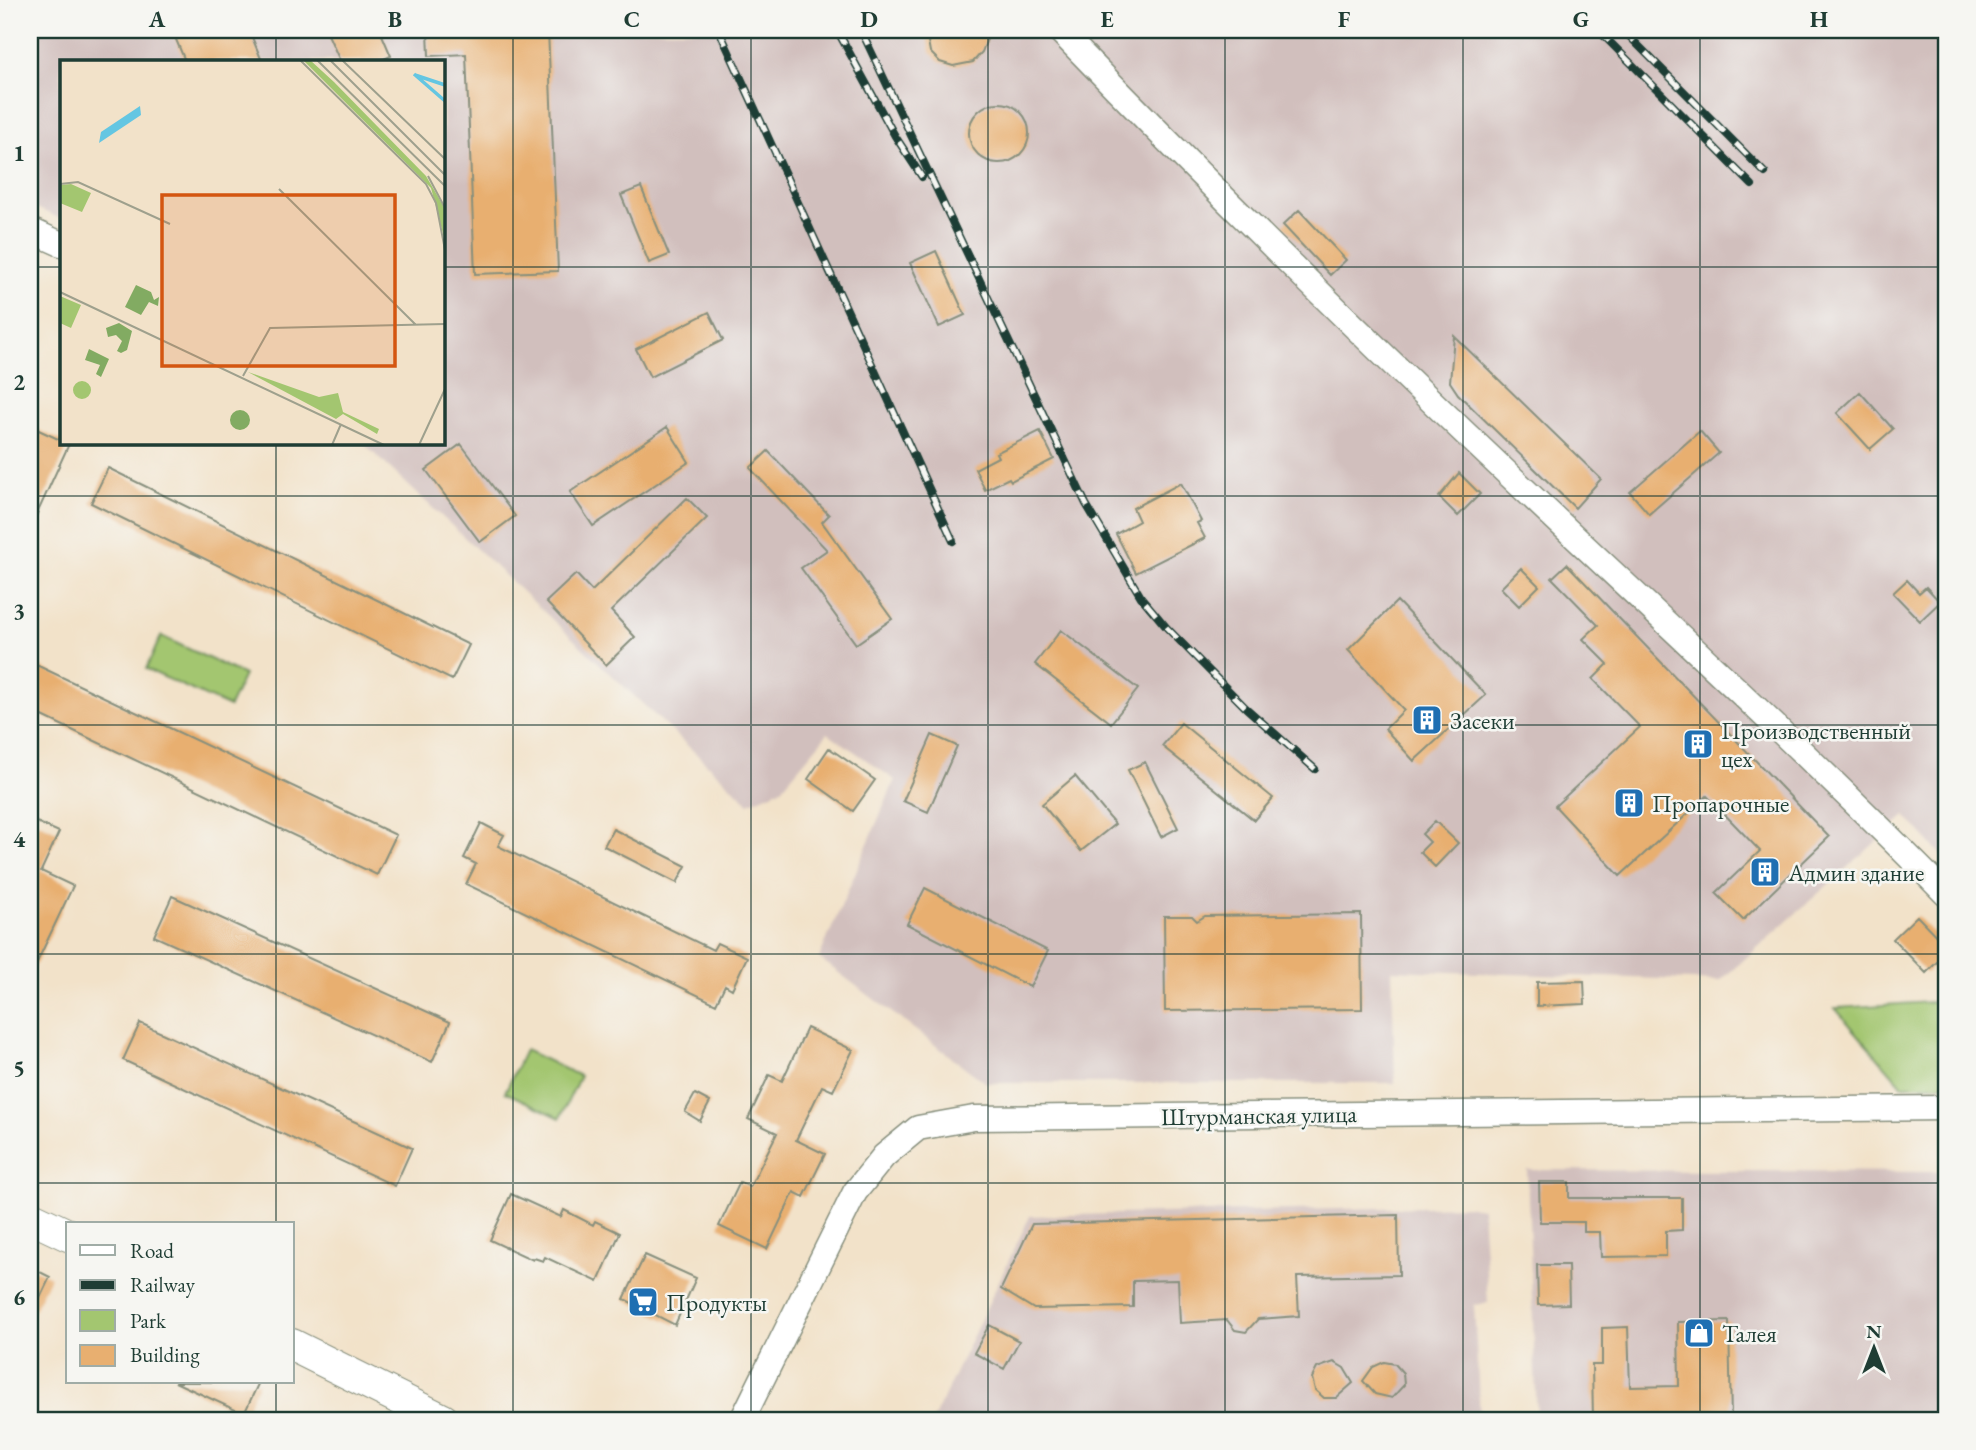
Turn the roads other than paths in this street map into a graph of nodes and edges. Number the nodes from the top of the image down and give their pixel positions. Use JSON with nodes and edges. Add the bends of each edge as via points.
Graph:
{"nodes":[{"id":1,"x":1059,"y":30,"type":"edge"},
{"id":2,"x":30,"y":230,"type":"edge"},
{"id":3,"x":60,"y":244,"type":"edge"},
{"id":4,"x":1946,"y":894,"type":"edge"},
{"id":5,"x":1946,"y":1108,"type":"edge"},
{"id":6,"x":30,"y":1217,"type":"edge"},
{"id":7,"x":66,"y":1234,"type":"edge"},
{"id":8,"x":294,"y":1346,"type":"edge"},
{"id":9,"x":443,"y":1420,"type":"edge"},
{"id":10,"x":742,"y":1420,"type":"edge"}],
"edges":[{"from":1,"to":4,"type":"street","via":[[1207,183],[1401,372],[1776,726]]},
{"from":2,"to":3,"type":"street"},
{"from":5,"to":10,"type":"street","name":"Штурманская улица","via":[[974,1118],[918,1128],[884,1156],[855,1192]]},
{"from":6,"to":7,"type":"street"},
{"from":8,"to":9,"type":"street"}]}
